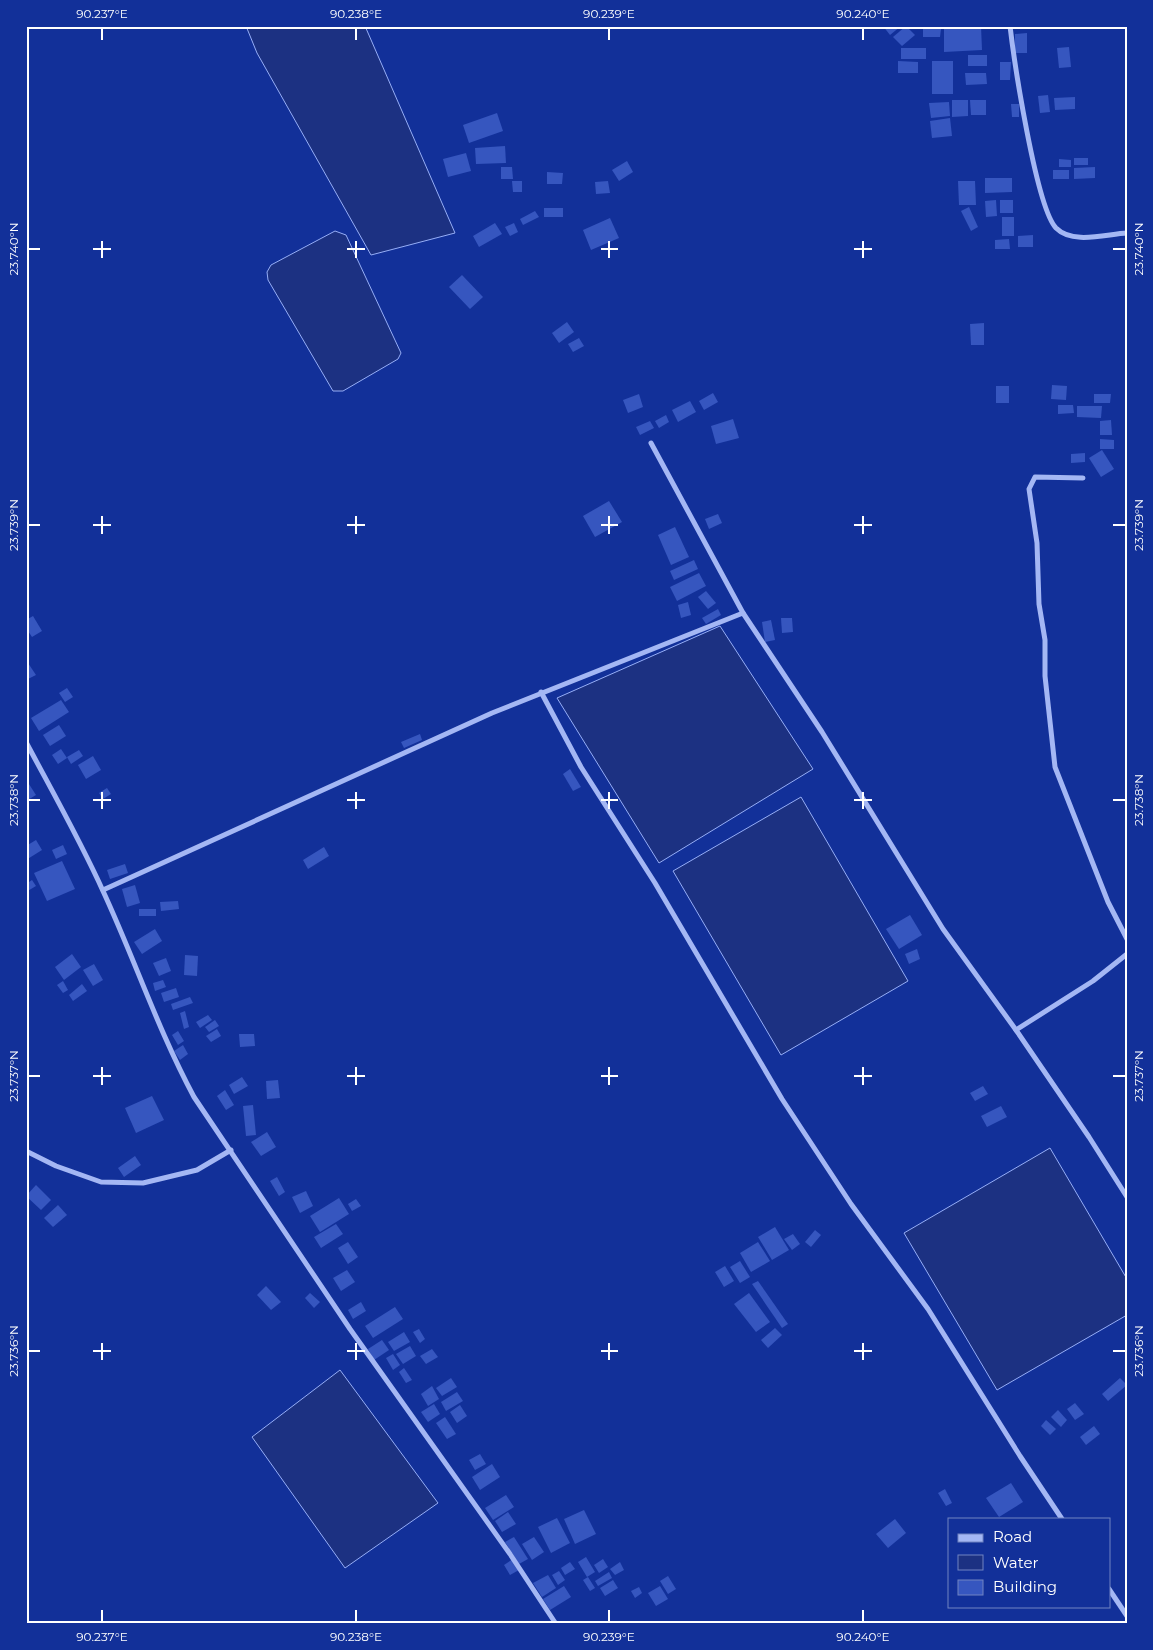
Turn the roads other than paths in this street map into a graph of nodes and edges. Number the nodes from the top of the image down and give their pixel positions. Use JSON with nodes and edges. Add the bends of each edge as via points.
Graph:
{"nodes":[{"id":1,"x":1010,"y":26,"type":"edge"},
{"id":2,"x":1127,"y":233,"type":"edge"},
{"id":3,"x":651,"y":443,"type":"dead end"},
{"id":4,"x":1083,"y":478,"type":"dead end"},
{"id":5,"x":743,"y":613,"type":"junction"},
{"id":6,"x":542,"y":692,"type":"junction"},
{"id":7,"x":26,"y":742,"type":"edge"},
{"id":8,"x":103,"y":890,"type":"junction"},
{"id":9,"x":1127,"y":939,"type":"edge"},
{"id":10,"x":1127,"y":954,"type":"edge"},
{"id":11,"x":1016,"y":1030,"type":"junction"},
{"id":12,"x":26,"y":1150,"type":"edge"},
{"id":13,"x":231,"y":1150,"type":"junction"},
{"id":14,"x":1127,"y":1197,"type":"edge"},
{"id":15,"x":1061,"y":1518,"type":"edge"},
{"id":16,"x":1110,"y":1590,"type":"edge"},
{"id":17,"x":1127,"y":1616,"type":"edge"},
{"id":18,"x":556,"y":1624,"type":"edge"}],
"edges":[{"from":1,"to":2,"type":"street","via":[[1021,97],[1049,217],[1056,228],[1068,235],[1085,237]]},
{"from":3,"to":5,"type":"street"},
{"from":4,"to":9,"type":"street","via":[[1034,477],[1029,489],[1045,640],[1045,676],[1055,767],[1108,902]]},
{"from":5,"to":6,"type":"street"},
{"from":5,"to":11,"type":"street","via":[[822,732],[943,929]]},
{"from":6,"to":8,"type":"street"},
{"from":6,"to":15,"type":"street","via":[[581,767],[655,883],[782,1098],[851,1204],[928,1309]]},
{"from":7,"to":8,"type":"street"},
{"from":8,"to":13,"type":"street","via":[[173,1058],[194,1097]]},
{"from":10,"to":11,"type":"street","via":[[1093,981]]},
{"from":11,"to":14,"type":"street"},
{"from":12,"to":13,"type":"street","via":[[56,1166],[101,1182],[143,1183],[197,1170]]},
{"from":13,"to":18,"type":"street","via":[[350,1329]]},
{"from":16,"to":17,"type":"street"}]}
